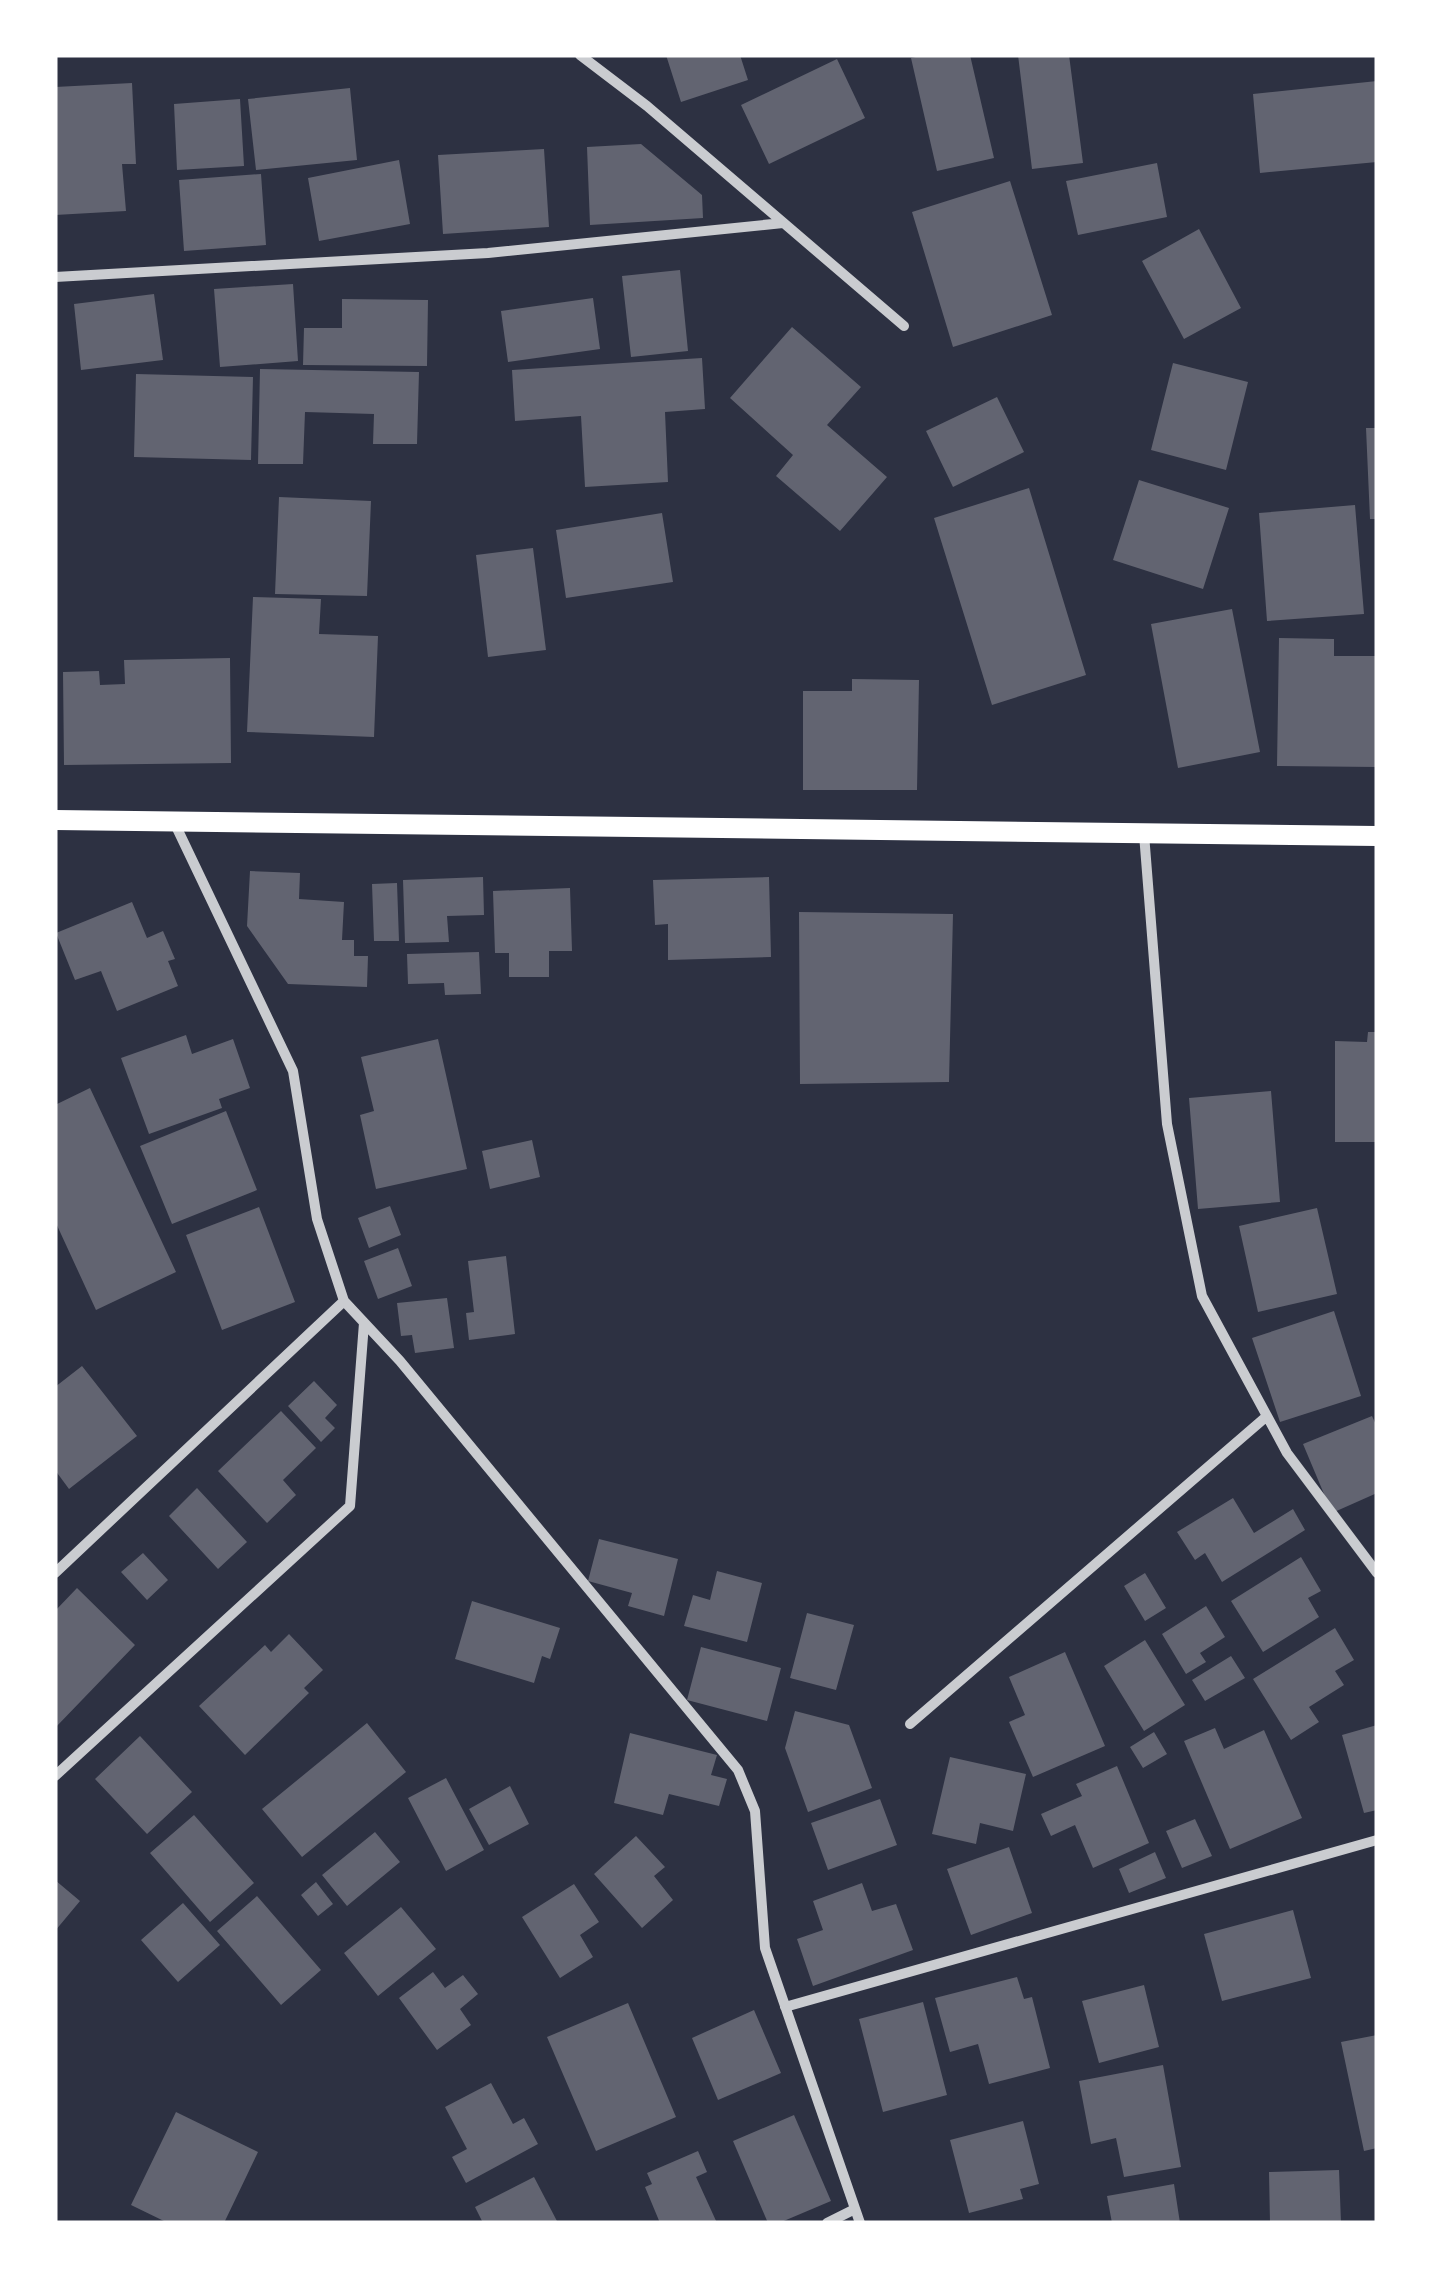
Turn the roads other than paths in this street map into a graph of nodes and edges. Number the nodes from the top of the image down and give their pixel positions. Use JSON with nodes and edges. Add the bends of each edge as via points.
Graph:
{"nodes":[{"id":1,"x":580,"y":55,"type":"edge"},
{"id":2,"x":783,"y":223,"type":"junction"},
{"id":3,"x":55,"y":277,"type":"edge"},
{"id":4,"x":904,"y":326,"type":"dead end"},
{"id":5,"x":55,"y":820,"type":"edge"},
{"id":6,"x":173,"y":821,"type":"junction"},
{"id":7,"x":1144,"y":833,"type":"junction"},
{"id":8,"x":1377,"y":836,"type":"edge"},
{"id":9,"x":344,"y":1301,"type":"junction"},
{"id":10,"x":364,"y":1323,"type":"junction"},
{"id":11,"x":1267,"y":1416,"type":"junction"},
{"id":12,"x":55,"y":1573,"type":"edge"},
{"id":13,"x":1377,"y":1573,"type":"edge"},
{"id":14,"x":910,"y":1724,"type":"dead end"},
{"id":15,"x":55,"y":1776,"type":"edge"},
{"id":16,"x":1377,"y":1840,"type":"edge"},
{"id":17,"x":785,"y":2007,"type":"junction"},
{"id":18,"x":855,"y":2209,"type":"junction"},
{"id":19,"x":826,"y":2223,"type":"edge"},
{"id":20,"x":860,"y":2223,"type":"edge"}],
"edges":[{"from":1,"to":2,"type":"street"},
{"from":2,"to":3,"type":"street","via":[[488,253]]},
{"from":2,"to":4,"type":"street"},
{"from":5,"to":6,"type":"main road"},
{"from":6,"to":7,"type":"main road"},
{"from":6,"to":9,"type":"street","via":[[293,1071],[317,1219]]},
{"from":7,"to":8,"type":"main road"},
{"from":7,"to":11,"type":"street","via":[[1166,1124],[1202,1296]]},
{"from":9,"to":10,"type":"street"},
{"from":9,"to":12,"type":"street"},
{"from":10,"to":15,"type":"street","via":[[350,1506]]},
{"from":10,"to":17,"type":"street","via":[[738,1770],[755,1810],[765,1948]]},
{"from":11,"to":13,"type":"street"},
{"from":11,"to":14,"type":"street"},
{"from":16,"to":17,"type":"street"},
{"from":17,"to":18,"type":"street"},
{"from":18,"to":19,"type":"street"},
{"from":18,"to":20,"type":"street"}]}
